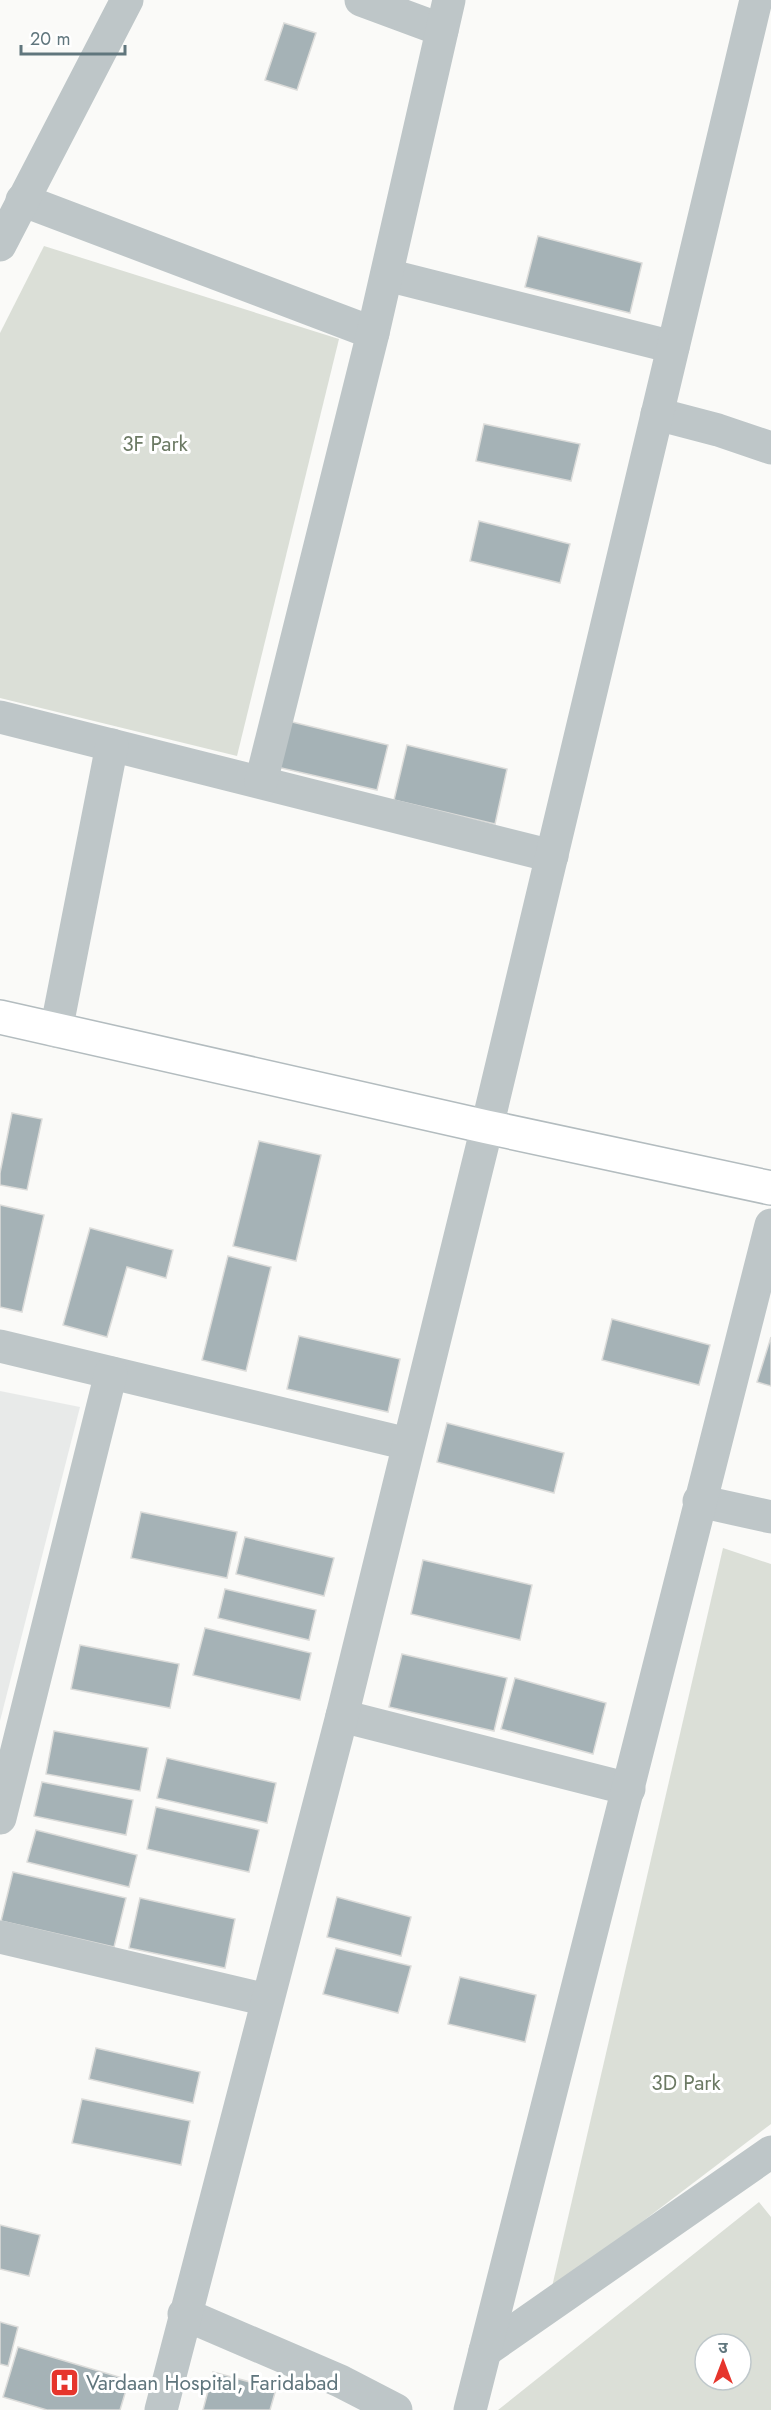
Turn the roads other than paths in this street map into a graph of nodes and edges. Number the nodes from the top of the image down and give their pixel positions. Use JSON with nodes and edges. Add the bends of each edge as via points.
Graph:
{"nodes":[{"id":1,"x":127,"y":0,"type":"edge"},
{"id":2,"x":361,"y":0,"type":"edge"},
{"id":3,"x":756,"y":0,"type":"edge"},
{"id":4,"x":446,"y":15,"type":"edge"},
{"id":5,"x":22,"y":200,"type":"junction"},
{"id":6,"x":0,"y":244,"type":"edge"},
{"id":7,"x":387,"y":275,"type":"junction"},
{"id":8,"x":373,"y":333,"type":"junction"},
{"id":9,"x":673,"y":347,"type":"junction"},
{"id":10,"x":657,"y":414,"type":"junction"},
{"id":11,"x":771,"y":448,"type":"edge"},
{"id":12,"x":0,"y":717,"type":"edge"},
{"id":13,"x":112,"y":745,"type":"junction"},
{"id":14,"x":261,"y":782,"type":"junction"},
{"id":15,"x":552,"y":856,"type":"junction"},
{"id":16,"x":0,"y":1017,"type":"edge"},
{"id":17,"x":56,"y":1031,"type":"junction"},
{"id":18,"x":488,"y":1127,"type":"junction"},
{"id":19,"x":771,"y":1188,"type":"edge"},
{"id":20,"x":771,"y":1225,"type":"edge"},
{"id":21,"x":0,"y":1346,"type":"edge"},
{"id":22,"x":111,"y":1373,"type":"junction"},
{"id":23,"x":408,"y":1444,"type":"junction"},
{"id":24,"x":699,"y":1501,"type":"junction"},
{"id":25,"x":771,"y":1517,"type":"edge"},
{"id":26,"x":342,"y":1716,"type":"junction"},
{"id":27,"x":629,"y":1789,"type":"junction"},
{"id":28,"x":0,"y":1818,"type":"edge"},
{"id":29,"x":0,"y":1938,"type":"edge"},
{"id":30,"x":267,"y":2000,"type":"junction"},
{"id":31,"x":771,"y":2152,"type":"edge"},
{"id":32,"x":184,"y":2314,"type":"junction"},
{"id":33,"x":485,"y":2351,"type":"junction"},
{"id":34,"x":160,"y":2410,"type":"edge"},
{"id":35,"x":396,"y":2410,"type":"edge"},
{"id":36,"x":470,"y":2410,"type":"edge"}],
"edges":[{"from":1,"to":5,"type":"street"},
{"from":2,"to":4,"type":"street"},
{"from":3,"to":9,"type":"street"},
{"from":4,"to":7,"type":"street"},
{"from":5,"to":6,"type":"street"},
{"from":5,"to":8,"type":"street"},
{"from":7,"to":8,"type":"street"},
{"from":7,"to":9,"type":"street"},
{"from":8,"to":14,"type":"street"},
{"from":9,"to":10,"type":"street"},
{"from":10,"to":11,"type":"street"},
{"from":10,"to":15,"type":"street"},
{"from":12,"to":13,"type":"street"},
{"from":13,"to":14,"type":"street"},
{"from":13,"to":17,"type":"street"},
{"from":14,"to":15,"type":"street"},
{"from":15,"to":18,"type":"street"},
{"from":16,"to":17,"type":"street"},
{"from":17,"to":18,"type":"street"},
{"from":18,"to":19,"type":"street"},
{"from":18,"to":23,"type":"street"},
{"from":20,"to":24,"type":"street"},
{"from":21,"to":22,"type":"street"},
{"from":22,"to":23,"type":"street"},
{"from":22,"to":28,"type":"street"},
{"from":23,"to":26,"type":"street"},
{"from":24,"to":25,"type":"street"},
{"from":24,"to":27,"type":"street"},
{"from":26,"to":27,"type":"street"},
{"from":26,"to":30,"type":"street"},
{"from":27,"to":33,"type":"street"},
{"from":29,"to":30,"type":"street"},
{"from":30,"to":32,"type":"street"},
{"from":31,"to":33,"type":"street"},
{"from":32,"to":34,"type":"street"},
{"from":32,"to":35,"type":"street","via":[[340,2381]]},
{"from":33,"to":36,"type":"street"}]}
